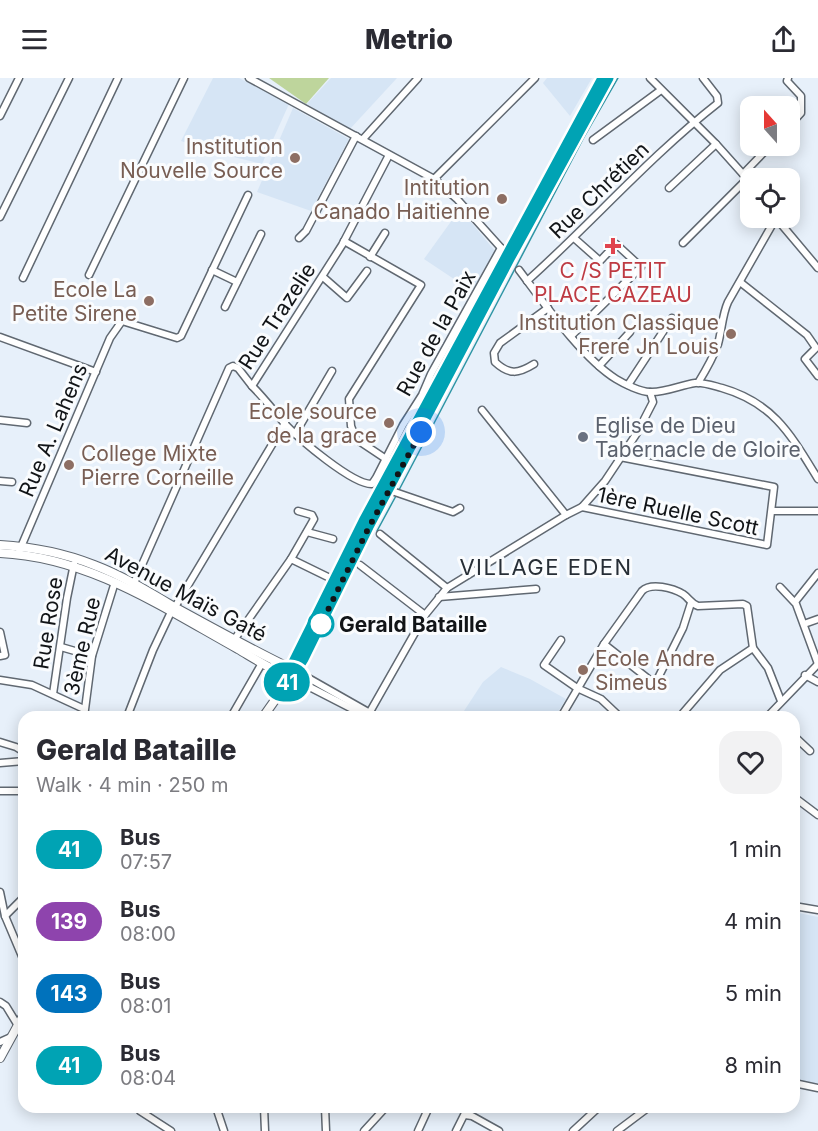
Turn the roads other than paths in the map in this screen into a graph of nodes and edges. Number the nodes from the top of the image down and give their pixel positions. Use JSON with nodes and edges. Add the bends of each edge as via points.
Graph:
{"nodes":[{"id":1,"x":19,"y":78,"type":"edge"},
{"id":2,"x":69,"y":78,"type":"edge"},
{"id":3,"x":118,"y":78,"type":"edge"},
{"id":4,"x":184,"y":78,"type":"edge"},
{"id":5,"x":249,"y":78,"type":"edge"},
{"id":6,"x":418,"y":78,"type":"edge"},
{"id":7,"x":535,"y":78,"type":"edge"},
{"id":8,"x":602,"y":78,"type":"edge"},
{"id":9,"x":609,"y":78,"type":"edge"},
{"id":10,"x":650,"y":78,"type":"edge"},
{"id":11,"x":702,"y":78,"type":"edge"},
{"id":12,"x":788,"y":78,"type":"edge"},
{"id":13,"x":661,"y":90,"type":"junction"},
{"id":14,"x":800,"y":114,"type":"edge"},
{"id":15,"x":0,"y":116,"type":"edge"},
{"id":16,"x":694,"y":121,"type":"junction"},
{"id":17,"x":359,"y":138,"type":"junction"},
{"id":18,"x":593,"y":140,"type":"dead end"},
{"id":19,"x":716,"y":144,"type":"junction"},
{"id":20,"x":389,"y":155,"type":"junction"},
{"id":21,"x":740,"y":171,"type":"edge"},
{"id":22,"x":434,"y":179,"type":"junction"},
{"id":23,"x":740,"y":186,"type":"edge"},
{"id":24,"x":669,"y":188,"type":"dead end"},
{"id":25,"x":248,"y":195,"type":"dead end"},
{"id":26,"x":0,"y":217,"type":"edge"},
{"id":27,"x":770,"y":228,"type":"edge"},
{"id":28,"x":784,"y":228,"type":"edge"},
{"id":29,"x":385,"y":233,"type":"dead end"},
{"id":30,"x":261,"y":234,"type":"dead end"},
{"id":31,"x":299,"y":238,"type":"dead end"},
{"id":32,"x":574,"y":238,"type":"junction"},
{"id":33,"x":344,"y":241,"type":"junction"},
{"id":34,"x":683,"y":243,"type":"dead end"},
{"id":35,"x":506,"y":254,"type":"junction"},
{"id":36,"x":370,"y":257,"type":"junction"},
{"id":37,"x":818,"y":268,"type":"edge"},
{"id":38,"x":212,"y":270,"type":"junction"},
{"id":39,"x":519,"y":270,"type":"dead end"},
{"id":40,"x":367,"y":271,"type":"dead end"},
{"id":41,"x":89,"y":275,"type":"dead end"},
{"id":42,"x":323,"y":277,"type":"junction"},
{"id":43,"x":23,"y":278,"type":"dead end"},
{"id":44,"x":527,"y":281,"type":"junction"},
{"id":45,"x":237,"y":282,"type":"junction"},
{"id":46,"x":740,"y":282,"type":"junction"},
{"id":47,"x":225,"y":307,"type":"dead end"},
{"id":48,"x":548,"y":308,"type":"junction"},
{"id":49,"x":672,"y":318,"type":"dead end"},
{"id":50,"x":630,"y":332,"type":"dead end"},
{"id":51,"x":571,"y":336,"type":"junction"},
{"id":52,"x":0,"y":337,"type":"edge"},
{"id":53,"x":534,"y":364,"type":"dead end"},
{"id":54,"x":599,"y":366,"type":"junction"},
{"id":55,"x":332,"y":371,"type":"dead end"},
{"id":56,"x":96,"y":372,"type":"junction"},
{"id":57,"x":818,"y":376,"type":"edge"},
{"id":58,"x":698,"y":382,"type":"junction"},
{"id":59,"x":628,"y":385,"type":"junction"},
{"id":60,"x":252,"y":386,"type":"junction"},
{"id":61,"x":650,"y":393,"type":"junction"},
{"id":62,"x":483,"y":410,"type":"dead end"},
{"id":63,"x":0,"y":420,"type":"edge"},
{"id":64,"x":27,"y":423,"type":"dead end"},
{"id":65,"x":285,"y":423,"type":"junction"},
{"id":66,"x":295,"y":434,"type":"junction"},
{"id":67,"x":620,"y":457,"type":"junction"},
{"id":68,"x":386,"y":459,"type":"junction"},
{"id":69,"x":818,"y":479,"type":"edge"},
{"id":70,"x":0,"y":481,"type":"edge"},
{"id":71,"x":12,"y":482,"type":"dead end"},
{"id":72,"x":389,"y":490,"type":"junction"},
{"id":73,"x":582,"y":507,"type":"junction"},
{"id":74,"x":460,"y":508,"type":"dead end"},
{"id":75,"x":298,"y":511,"type":"dead end"},
{"id":76,"x":772,"y":511,"type":"junction"},
{"id":77,"x":818,"y":511,"type":"edge"},
{"id":78,"x":566,"y":515,"type":"junction"},
{"id":79,"x":307,"y":532,"type":"junction"},
{"id":80,"x":380,"y":534,"type":"dead end"},
{"id":81,"x":333,"y":538,"type":"dead end"},
{"id":82,"x":0,"y":545,"type":"edge"},
{"id":83,"x":20,"y":550,"type":"junction"},
{"id":84,"x":0,"y":553,"type":"edge"},
{"id":85,"x":291,"y":559,"type":"junction"},
{"id":86,"x":74,"y":562,"type":"junction"},
{"id":87,"x":360,"y":565,"type":"dead end"},
{"id":88,"x":818,"y":573,"type":"edge"},
{"id":89,"x":334,"y":580,"type":"junction"},
{"id":90,"x":115,"y":582,"type":"junction"},
{"id":91,"x":134,"y":584,"type":"junction"},
{"id":92,"x":780,"y":587,"type":"dead end"},
{"id":93,"x":447,"y":588,"type":"junction"},
{"id":94,"x":536,"y":589,"type":"dead end"},
{"id":95,"x":439,"y":597,"type":"junction"},
{"id":96,"x":795,"y":602,"type":"junction"},
{"id":97,"x":691,"y":603,"type":"junction"},
{"id":98,"x":173,"y":609,"type":"junction"},
{"id":99,"x":424,"y":615,"type":"junction"},
{"id":100,"x":818,"y":619,"type":"edge"},
{"id":101,"x":804,"y":624,"type":"junction"},
{"id":102,"x":0,"y":632,"type":"edge"},
{"id":103,"x":234,"y":640,"type":"junction"},
{"id":104,"x":561,"y":640,"type":"dead end"},
{"id":105,"x":603,"y":644,"type":"junction"},
{"id":106,"x":61,"y":646,"type":"junction"},
{"id":107,"x":753,"y":648,"type":"junction"},
{"id":108,"x":0,"y":656,"type":"edge"},
{"id":109,"x":92,"y":656,"type":"junction"},
{"id":110,"x":262,"y":663,"type":"junction"},
{"id":111,"x":818,"y":664,"type":"edge"},
{"id":112,"x":290,"y":675,"type":"junction"},
{"id":113,"x":805,"y":675,"type":"junction"},
{"id":114,"x":0,"y":680,"type":"edge"},
{"id":115,"x":818,"y":682,"type":"edge"},
{"id":116,"x":577,"y":688,"type":"junction"},
{"id":117,"x":53,"y":694,"type":"junction"},
{"id":118,"x":780,"y":701,"type":"junction"},
{"id":119,"x":84,"y":709,"type":"joint"},
{"id":120,"x":129,"y":711,"type":"edge"},
{"id":121,"x":234,"y":711,"type":"edge"},
{"id":122,"x":267,"y":711,"type":"edge"},
{"id":123,"x":360,"y":711,"type":"edge"},
{"id":124,"x":370,"y":711,"type":"edge"},
{"id":125,"x":564,"y":711,"type":"edge"},
{"id":126,"x":614,"y":711,"type":"edge"},
{"id":127,"x":684,"y":711,"type":"edge"},
{"id":128,"x":773,"y":711,"type":"edge"},
{"id":129,"x":0,"y":742,"type":"edge"},
{"id":130,"x":800,"y":742,"type":"edge"},
{"id":131,"x":18,"y":748,"type":"edge"},
{"id":132,"x":810,"y":751,"type":"dead end"},
{"id":133,"x":18,"y":761,"type":"edge"},
{"id":134,"x":0,"y":762,"type":"edge"},
{"id":135,"x":0,"y":791,"type":"edge"},
{"id":136,"x":18,"y":791,"type":"edge"},
{"id":137,"x":800,"y":801,"type":"edge"},
{"id":138,"x":818,"y":815,"type":"edge"},
{"id":139,"x":0,"y":892,"type":"edge"},
{"id":140,"x":18,"y":903,"type":"edge"},
{"id":141,"x":800,"y":907,"type":"edge"},
{"id":142,"x":818,"y":910,"type":"edge"},
{"id":143,"x":5,"y":916,"type":"junction"},
{"id":144,"x":18,"y":945,"type":"edge"},
{"id":145,"x":0,"y":1002,"type":"edge"},
{"id":146,"x":17,"y":1024,"type":"joint"},
{"id":147,"x":11,"y":1036,"type":"junction"},
{"id":148,"x":0,"y":1042,"type":"edge"},
{"id":149,"x":0,"y":1058,"type":"edge"},
{"id":150,"x":800,"y":1084,"type":"edge"},
{"id":151,"x":818,"y":1088,"type":"edge"},
{"id":152,"x":143,"y":1113,"type":"edge"},
{"id":153,"x":218,"y":1113,"type":"edge"},
{"id":154,"x":264,"y":1113,"type":"edge"},
{"id":155,"x":325,"y":1113,"type":"edge"},
{"id":156,"x":381,"y":1113,"type":"edge"},
{"id":157,"x":426,"y":1113,"type":"edge"},
{"id":158,"x":591,"y":1113,"type":"edge"},
{"id":159,"x":641,"y":1113,"type":"edge"},
{"id":160,"x":465,"y":1114,"type":"joint"},
{"id":161,"x":171,"y":1131,"type":"edge"},
{"id":162,"x":224,"y":1131,"type":"edge"},
{"id":163,"x":265,"y":1131,"type":"edge"},
{"id":164,"x":326,"y":1131,"type":"edge"},
{"id":165,"x":364,"y":1131,"type":"edge"},
{"id":166,"x":418,"y":1131,"type":"edge"},
{"id":167,"x":456,"y":1131,"type":"edge"},
{"id":168,"x":499,"y":1131,"type":"edge"},
{"id":169,"x":573,"y":1131,"type":"edge"},
{"id":170,"x":617,"y":1131,"type":"edge"}],
"edges":[{"from":1,"to":15,"type":"street"},
{"from":2,"to":26,"type":"street"},
{"from":3,"to":43,"type":"street"},
{"from":4,"to":41,"type":"street"},
{"from":5,"to":17,"type":"street"},
{"from":6,"to":17,"type":"street"},
{"from":7,"to":22,"type":"street"},
{"from":8,"to":35,"type":"main road"},
{"from":9,"to":35,"type":"main road"},
{"from":10,"to":13,"type":"street"},
{"from":11,"to":16,"type":"street","name":"Rue Chrétien","via":[[718,103]]},
{"from":12,"to":14,"type":"street","via":[[801,96]]},
{"from":13,"to":16,"type":"street"},
{"from":13,"to":18,"type":"street"},
{"from":16,"to":19,"type":"street"},
{"from":16,"to":32,"type":"street","name":"Rue Chrétien"},
{"from":17,"to":20,"type":"street"},
{"from":17,"to":31,"type":"street"},
{"from":19,"to":21,"type":"street"},
{"from":19,"to":24,"type":"street"},
{"from":20,"to":22,"type":"street"},
{"from":20,"to":33,"type":"street","name":"Rue Trazelie"},
{"from":22,"to":35,"type":"street"},
{"from":23,"to":34,"type":"street"},
{"from":25,"to":38,"type":"street"},
{"from":27,"to":46,"type":"street"},
{"from":28,"to":37,"type":"street"},
{"from":29,"to":36,"type":"street"},
{"from":30,"to":45,"type":"street"},
{"from":32,"to":44,"type":"street","name":"Rue Chrétien"},
{"from":32,"to":51,"type":"street","via":[[600,261],[616,244],[641,267]]},
{"from":33,"to":36,"type":"street"},
{"from":33,"to":42,"type":"street","name":"Rue Trazelie"},
{"from":35,"to":68,"type":"street","name":"Rue de la Paix"},
{"from":35,"to":72,"type":"main road"},
{"from":35,"to":89,"type":"main road"},
{"from":36,"to":68,"type":"street","via":[[420,287],[349,399],[356,439]]},
{"from":38,"to":45,"type":"street"},
{"from":38,"to":56,"type":"street","name":"Rue A. Lahens","via":[[179,337],[122,321]]},
{"from":39,"to":44,"type":"street"},
{"from":40,"to":42,"type":"street","via":[[347,298]]},
{"from":42,"to":60,"type":"street","name":"Rue Trazelie"},
{"from":44,"to":48,"type":"street"},
{"from":45,"to":47,"type":"street"},
{"from":46,"to":57,"type":"street","via":[[807,335],[816,348],[805,359]]},
{"from":46,"to":58,"type":"street","via":[[725,309],[710,365]]},
{"from":48,"to":51,"type":"street"},
{"from":48,"to":53,"type":"street","via":[[501,343],[494,353],[495,362],[512,373]]},
{"from":49,"to":59,"type":"street"},
{"from":50,"to":54,"type":"street"},
{"from":51,"to":54,"type":"street"},
{"from":52,"to":56,"type":"street"},
{"from":54,"to":59,"type":"street"},
{"from":55,"to":66,"type":"street"},
{"from":56,"to":83,"type":"street","name":"Rue A. Lahens"},
{"from":58,"to":61,"type":"street"},
{"from":58,"to":69,"type":"street","via":[[738,393],[771,412]]},
{"from":59,"to":61,"type":"street"},
{"from":60,"to":65,"type":"street","name":"Rue de la Paix"},
{"from":60,"to":91,"type":"street","name":"Rue Trazelie","via":[[238,368],[229,368]]},
{"from":61,"to":67,"type":"street","via":[[653,402]]},
{"from":62,"to":78,"type":"street"},
{"from":63,"to":64,"type":"street"},
{"from":65,"to":66,"type":"street","name":"Rue de la Paix"},
{"from":65,"to":98,"type":"street"},
{"from":66,"to":68,"type":"street","name":"Rue de la Paix","via":[[355,480],[366,484],[372,484]]},
{"from":67,"to":73,"type":"street","via":[[606,481]]},
{"from":67,"to":76,"type":"street","via":[[774,487]]},
{"from":70,"to":71,"type":"street"},
{"from":72,"to":74,"type":"street","via":[[453,512]]},
{"from":72,"to":112,"type":"main road"},
{"from":73,"to":76,"type":"street","name":"1ère Ruelle Scott","via":[[767,546]]},
{"from":73,"to":78,"type":"street"},
{"from":75,"to":79,"type":"street","via":[[314,518]]},
{"from":76,"to":77,"type":"street"},
{"from":78,"to":93,"type":"street"},
{"from":79,"to":81,"type":"street"},
{"from":79,"to":85,"type":"street"},
{"from":80,"to":93,"type":"street"},
{"from":82,"to":83,"type":"main road","name":"Avenue Maïs Gaté"},
{"from":83,"to":84,"type":"main road","name":"Avenue Maïs Gaté"},
{"from":83,"to":86,"type":"main road","name":"Avenue Maïs Gaté"},
{"from":85,"to":89,"type":"street"},
{"from":85,"to":103,"type":"street"},
{"from":86,"to":90,"type":"main road","name":"Avenue Maïs Gaté"},
{"from":86,"to":91,"type":"main road","name":"Avenue Maïs Gaté"},
{"from":86,"to":106,"type":"street","name":"Rue Rose"},
{"from":87,"to":99,"type":"street"},
{"from":88,"to":96,"type":"street"},
{"from":89,"to":112,"type":"main road"},
{"from":90,"to":98,"type":"main road","name":"Avenue Maïs Gaté"},
{"from":90,"to":109,"type":"street","name":"3ème Rue"},
{"from":91,"to":98,"type":"main road","name":"Avenue Maïs Gaté"},
{"from":92,"to":96,"type":"street"},
{"from":93,"to":95,"type":"street"},
{"from":94,"to":95,"type":"street"},
{"from":95,"to":99,"type":"street"},
{"from":96,"to":101,"type":"street"},
{"from":97,"to":105,"type":"street","via":[[681,592],[646,587]]},
{"from":97,"to":105,"type":"street","via":[[655,684]]},
{"from":97,"to":107,"type":"street","via":[[747,606]]},
{"from":98,"to":103,"type":"main road","name":"Avenue Maïs Gaté"},
{"from":98,"to":110,"type":"main road","name":"Avenue Maïs Gaté"},
{"from":98,"to":120,"type":"street"},
{"from":99,"to":124,"type":"street"},
{"from":100,"to":101,"type":"street"},
{"from":101,"to":111,"type":"street"},
{"from":102,"to":108,"type":"street","via":[[4,655]]},
{"from":103,"to":112,"type":"main road","name":"Avenue Maïs Gaté"},
{"from":104,"to":116,"type":"street","via":[[544,666]]},
{"from":105,"to":116,"type":"street"},
{"from":106,"to":109,"type":"street"},
{"from":106,"to":117,"type":"street","name":"Rue Rose"},
{"from":107,"to":118,"type":"street","via":[[768,668]]},
{"from":107,"to":127,"type":"street","via":[[720,670]]},
{"from":109,"to":119,"type":"street","name":"3ème Rue"},
{"from":110,"to":112,"type":"main road","name":"Avenue Maïs Gaté"},
{"from":110,"to":121,"type":"street"},
{"from":111,"to":113,"type":"street"},
{"from":112,"to":122,"type":"main road"},
{"from":112,"to":123,"type":"street","name":"Avenue Maïs Gaté"},
{"from":113,"to":115,"type":"street"},
{"from":113,"to":118,"type":"street"},
{"from":114,"to":117,"type":"street","via":[[32,685]]},
{"from":116,"to":125,"type":"street"},
{"from":116,"to":126,"type":"street","via":[[601,699]]},
{"from":117,"to":119,"type":"street"},
{"from":118,"to":128,"type":"street"},
{"from":129,"to":131,"type":"street"},
{"from":130,"to":132,"type":"street"},
{"from":133,"to":134,"type":"street"},
{"from":135,"to":136,"type":"street"},
{"from":137,"to":138,"type":"street"},
{"from":139,"to":143,"type":"street"},
{"from":140,"to":143,"type":"street"},
{"from":141,"to":142,"type":"street"},
{"from":143,"to":144,"type":"street"},
{"from":145,"to":146,"type":"street"},
{"from":146,"to":147,"type":"main road"},
{"from":147,"to":148,"type":"street"},
{"from":147,"to":149,"type":"main road"},
{"from":150,"to":151,"type":"street"},
{"from":152,"to":161,"type":"street"},
{"from":153,"to":162,"type":"street"},
{"from":154,"to":163,"type":"street"},
{"from":155,"to":164,"type":"street"},
{"from":156,"to":165,"type":"street"},
{"from":157,"to":166,"type":"street"},
{"from":158,"to":169,"type":"street"},
{"from":159,"to":170,"type":"street"},
{"from":160,"to":167,"type":"street"},
{"from":160,"to":168,"type":"street"}]}
